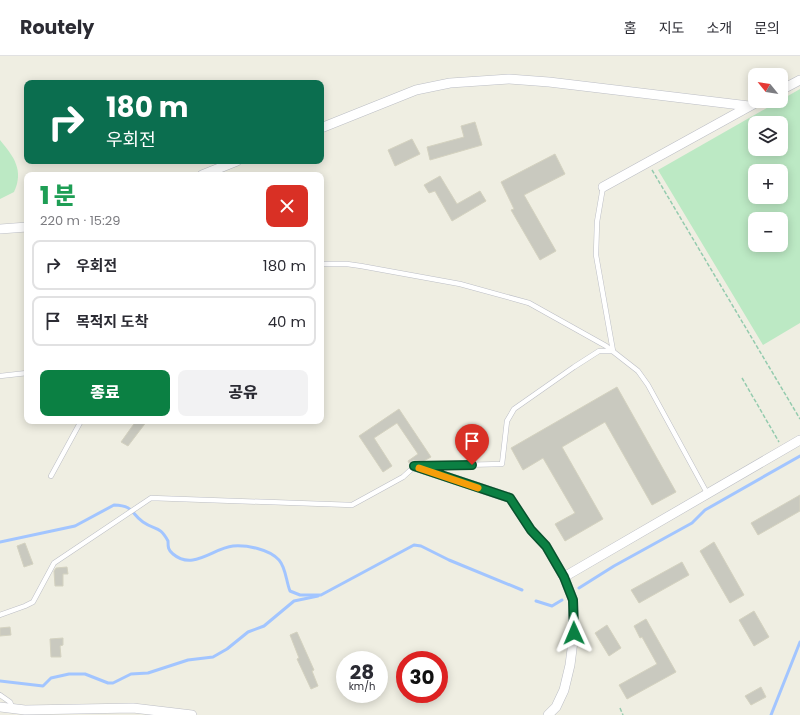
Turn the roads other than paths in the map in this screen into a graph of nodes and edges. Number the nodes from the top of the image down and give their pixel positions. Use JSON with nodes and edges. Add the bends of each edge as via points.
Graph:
{"nodes":[{"id":1,"x":800,"y":80,"type":"edge"},
{"id":2,"x":788,"y":86,"type":"edge"},
{"id":3,"x":748,"y":106,"type":"edge"},
{"id":4,"x":748,"y":107,"type":"edge"},
{"id":5,"x":324,"y":127,"type":"edge"},
{"id":6,"x":230,"y":164,"type":"edge"},
{"id":7,"x":210,"y":172,"type":"edge"},
{"id":8,"x":603,"y":187,"type":"joint"},
{"id":9,"x":24,"y":227,"type":"edge"},
{"id":10,"x":0,"y":229,"type":"edge"},
{"id":11,"x":324,"y":264,"type":"edge"},
{"id":12,"x":613,"y":351,"type":"junction"},
{"id":13,"x":24,"y":373,"type":"edge"},
{"id":14,"x":0,"y":376,"type":"edge"},
{"id":15,"x":79,"y":424,"type":"edge"},
{"id":16,"x":800,"y":440,"type":"edge"},
{"id":17,"x":414,"y":466,"type":"junction"},
{"id":18,"x":51,"y":476,"type":"dead end"},
{"id":19,"x":707,"y":493,"type":"junction"},
{"id":20,"x":564,"y":577,"type":"junction"},
{"id":21,"x":0,"y":615,"type":"edge"},
{"id":22,"x":0,"y":695,"type":"edge"},
{"id":23,"x":0,"y":707,"type":"edge"},
{"id":24,"x":13,"y":709,"type":"junction"},
{"id":25,"x":192,"y":715,"type":"edge"},
{"id":26,"x":548,"y":715,"type":"edge"}],
"edges":[{"from":1,"to":2,"type":"street"},
{"from":3,"to":5,"type":"street","via":[[508,79],[416,90]]},
{"from":4,"to":8,"type":"street"},
{"from":6,"to":7,"type":"street"},
{"from":8,"to":12,"type":"lane","via":[[597,222],[596,255]]},
{"from":9,"to":10,"type":"street"},
{"from":11,"to":12,"type":"lane","via":[[361,266],[460,284],[519,300],[538,308]]},
{"from":12,"to":17,"type":"lane","via":[[599,352],[514,409],[507,422],[502,464]]},
{"from":12,"to":19,"type":"lane","via":[[638,370],[648,385]]},
{"from":13,"to":14,"type":"lane"},
{"from":15,"to":18,"type":"lane"},
{"from":16,"to":19,"type":"street"},
{"from":17,"to":20,"type":"street","via":[[510,498],[531,530],[546,546]]},
{"from":17,"to":21,"type":"lane","via":[[403,477],[352,505],[151,498],[54,564],[33,602]]},
{"from":19,"to":20,"type":"street"},
{"from":20,"to":26,"type":"street","via":[[573,600],[574,633],[570,665],[560,700]]},
{"from":22,"to":24,"type":"lane","via":[[10,702]]},
{"from":23,"to":24,"type":"street"},
{"from":24,"to":25,"type":"street","via":[[134,708]]}]}
